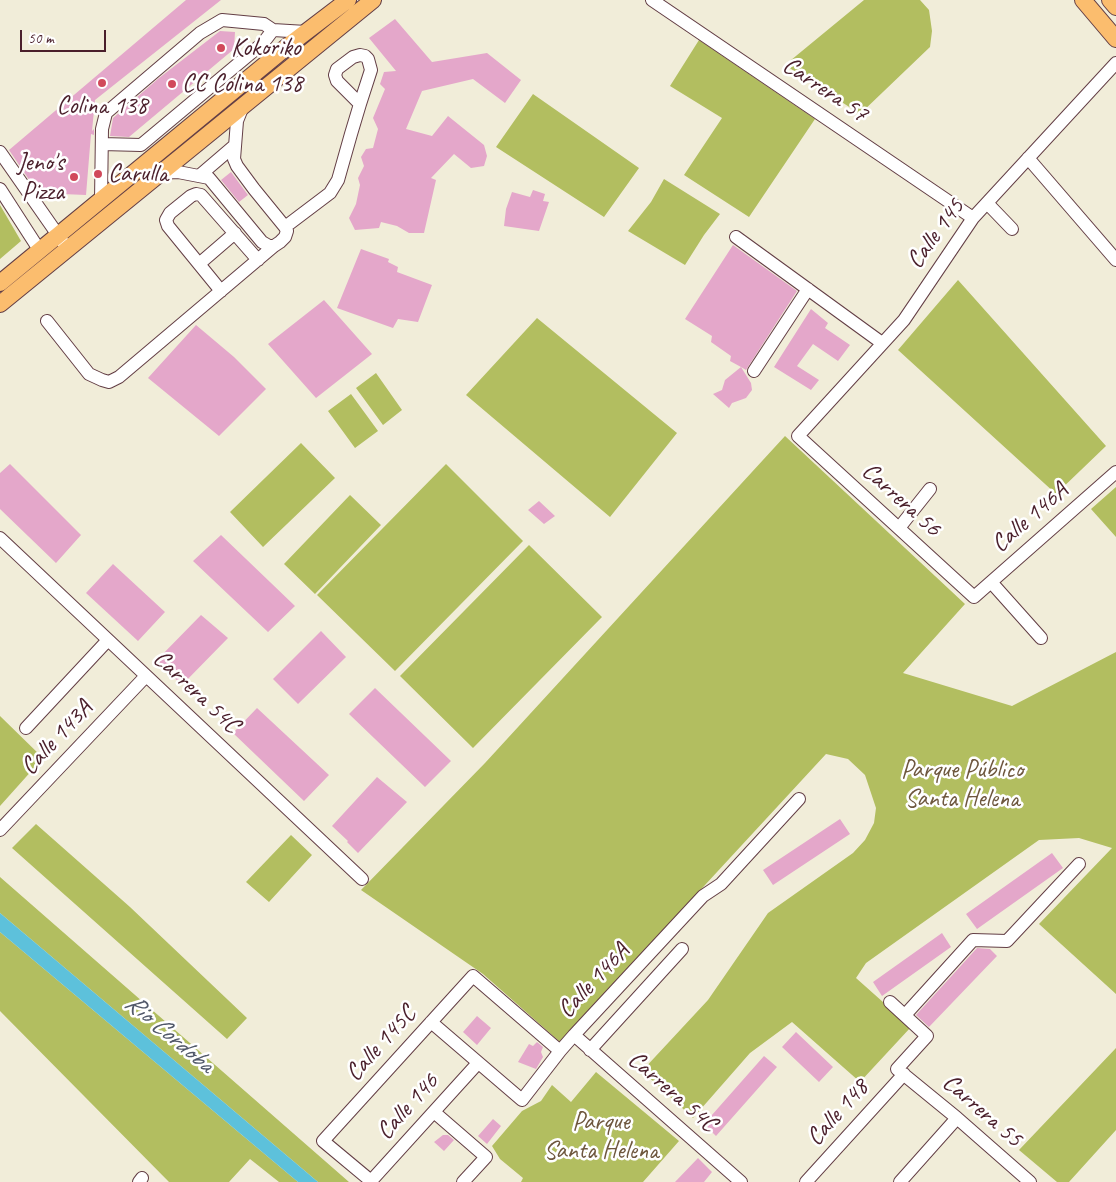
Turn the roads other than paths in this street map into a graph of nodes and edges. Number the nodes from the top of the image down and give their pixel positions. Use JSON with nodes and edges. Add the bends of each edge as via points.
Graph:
{"nodes":[{"id":1,"x":373,"y":0,"type":"edge"},
{"id":2,"x":652,"y":0,"type":"edge"},
{"id":3,"x":1083,"y":0,"type":"edge"},
{"id":4,"x":1110,"y":0,"type":"edge"},
{"id":5,"x":1116,"y":7,"type":"edge"},
{"id":6,"x":341,"y":8,"type":"edge"},
{"id":7,"x":273,"y":30,"type":"junction"},
{"id":8,"x":306,"y":32,"type":"junction"},
{"id":9,"x":1116,"y":39,"type":"edge"},
{"id":10,"x":1116,"y":63,"type":"edge"},
{"id":11,"x":244,"y":104,"type":"junction"},
{"id":12,"x":360,"y":104,"type":"dead end"},
{"id":13,"x":102,"y":144,"type":"junction"},
{"id":14,"x":234,"y":146,"type":"junction"},
{"id":15,"x":0,"y":152,"type":"edge"},
{"id":16,"x":1028,"y":158,"type":"junction"},
{"id":17,"x":160,"y":172,"type":"junction"},
{"id":18,"x":199,"y":176,"type":"junction"},
{"id":19,"x":0,"y":189,"type":"edge"},
{"id":20,"x":101,"y":200,"type":"junction"},
{"id":21,"x":987,"y":203,"type":"junction"},
{"id":22,"x":973,"y":218,"type":"junction"},
{"id":23,"x":285,"y":227,"type":"junction"},
{"id":24,"x":1012,"y":229,"type":"dead end"},
{"id":25,"x":235,"y":233,"type":"junction"},
{"id":26,"x":736,"y":236,"type":"dead end"},
{"id":27,"x":63,"y":242,"type":"junction"},
{"id":28,"x":274,"y":246,"type":"junction"},
{"id":29,"x":40,"y":251,"type":"junction"},
{"id":30,"x":1114,"y":253,"type":"edge"},
{"id":31,"x":258,"y":260,"type":"junction"},
{"id":32,"x":199,"y":264,"type":"junction"},
{"id":33,"x":0,"y":284,"type":"edge"},
{"id":34,"x":808,"y":290,"type":"junction"},
{"id":35,"x":221,"y":291,"type":"junction"},
{"id":36,"x":0,"y":304,"type":"edge"},
{"id":37,"x":47,"y":321,"type":"dead end"},
{"id":38,"x":882,"y":343,"type":"junction"},
{"id":39,"x":754,"y":371,"type":"dead end"},
{"id":40,"x":798,"y":436,"type":"joint"},
{"id":41,"x":1116,"y":472,"type":"edge"},
{"id":42,"x":930,"y":489,"type":"dead end"},
{"id":43,"x":899,"y":528,"type":"junction"},
{"id":44,"x":0,"y":538,"type":"edge"},
{"id":45,"x":991,"y":582,"type":"junction"},
{"id":46,"x":974,"y":597,"type":"joint"},
{"id":47,"x":1041,"y":638,"type":"dead end"},
{"id":48,"x":108,"y":640,"type":"junction"},
{"id":49,"x":146,"y":676,"type":"junction"},
{"id":50,"x":26,"y":728,"type":"dead end"},
{"id":51,"x":799,"y":799,"type":"dead end"},
{"id":52,"x":0,"y":830,"type":"edge"},
{"id":53,"x":1078,"y":864,"type":"dead end"},
{"id":54,"x":362,"y":879,"type":"dead end"},
{"id":55,"x":682,"y":949,"type":"dead end"},
{"id":56,"x":890,"y":1002,"type":"dead end"},
{"id":57,"x":905,"y":1015,"type":"junction"},
{"id":58,"x":431,"y":1022,"type":"junction"},
{"id":59,"x":574,"y":1035,"type":"junction"},
{"id":60,"x":590,"y":1050,"type":"junction"},
{"id":61,"x":560,"y":1051,"type":"junction"},
{"id":62,"x":478,"y":1063,"type":"junction"},
{"id":63,"x":904,"y":1074,"type":"junction"},
{"id":64,"x":434,"y":1112,"type":"junction"},
{"id":65,"x":957,"y":1118,"type":"junction"},
{"id":66,"x":371,"y":1181,"type":"edge"},
{"id":67,"x":463,"y":1182,"type":"edge"},
{"id":68,"x":741,"y":1182,"type":"edge"},
{"id":69,"x":806,"y":1182,"type":"edge"},
{"id":70,"x":900,"y":1182,"type":"edge"},
{"id":71,"x":1030,"y":1182,"type":"edge"}],
"edges":[{"from":1,"to":6,"type":"main road"},
{"from":2,"to":22,"type":"street","name":"Carrera 57"},
{"from":3,"to":9,"type":"main road"},
{"from":4,"to":5,"type":"main road"},
{"from":6,"to":8,"type":"main road"},
{"from":6,"to":11,"type":"main road"},
{"from":7,"to":8,"type":"street"},
{"from":7,"to":13,"type":"street","via":[[264,43],[141,145]]},
{"from":7,"to":13,"type":"street","via":[[264,24],[222,20],[200,33],[106,112]]},
{"from":8,"to":20,"type":"main road"},
{"from":10,"to":16,"type":"street","name":"Calle 145"},
{"from":11,"to":14,"type":"street","via":[[236,120]]},
{"from":11,"to":17,"type":"main road"},
{"from":12,"to":23,"type":"street","via":[[336,184]]},
{"from":13,"to":20,"type":"street"},
{"from":14,"to":18,"type":"street"},
{"from":14,"to":23,"type":"street","via":[[237,166]]},
{"from":15,"to":27,"type":"street"},
{"from":16,"to":21,"type":"street","name":"Calle 145"},
{"from":16,"to":30,"type":"street"},
{"from":17,"to":18,"type":"street"},
{"from":17,"to":27,"type":"main road"},
{"from":18,"to":28,"type":"street","via":[[212,180],[262,242]]},
{"from":19,"to":29,"type":"street"},
{"from":20,"to":27,"type":"main road"},
{"from":21,"to":22,"type":"street","name":"Calle 145"},
{"from":21,"to":24,"type":"street"},
{"from":22,"to":38,"type":"street","name":"Calle 145","via":[[904,320]]},
{"from":23,"to":28,"type":"street","via":[[285,237]]},
{"from":25,"to":31,"type":"street"},
{"from":25,"to":32,"type":"street"},
{"from":25,"to":32,"type":"street","via":[[199,194],[170,213],[166,220],[168,226]]},
{"from":26,"to":34,"type":"street"},
{"from":27,"to":29,"type":"main road"},
{"from":27,"to":36,"type":"main road"},
{"from":28,"to":31,"type":"street"},
{"from":29,"to":33,"type":"main road"},
{"from":31,"to":35,"type":"street"},
{"from":32,"to":35,"type":"street"},
{"from":34,"to":38,"type":"street"},
{"from":34,"to":39,"type":"street"},
{"from":35,"to":37,"type":"street","via":[[120,378],[109,382],[89,374]]},
{"from":38,"to":40,"type":"street","name":"Calle 145"},
{"from":40,"to":43,"type":"street","name":"Carrera 56"},
{"from":41,"to":45,"type":"street","name":"Calle 146A"},
{"from":42,"to":43,"type":"street"},
{"from":43,"to":46,"type":"street","name":"Carrera 56"},
{"from":44,"to":48,"type":"street","name":"Carrera 54C"},
{"from":45,"to":46,"type":"street","name":"Calle 146A"},
{"from":45,"to":47,"type":"street"},
{"from":48,"to":49,"type":"street","name":"Carrera 54C"},
{"from":48,"to":50,"type":"street"},
{"from":49,"to":52,"type":"street","name":"Calle 143A"},
{"from":49,"to":54,"type":"street","name":"Carrera 54C"},
{"from":51,"to":59,"type":"street","name":"Calle 146A","via":[[726,878],[703,896]]},
{"from":53,"to":57,"type":"street","via":[[1007,942],[973,940]]},
{"from":55,"to":60,"type":"street"},
{"from":56,"to":57,"type":"street"},
{"from":57,"to":63,"type":"street","via":[[927,1036],[897,1069]]},
{"from":58,"to":61,"type":"street","name":"Calle 145C","via":[[472,976]]},
{"from":58,"to":62,"type":"street"},
{"from":58,"to":66,"type":"street","name":"Calle 145C","via":[[323,1141]]},
{"from":59,"to":60,"type":"street","name":"Carrera 54C"},
{"from":59,"to":61,"type":"street","name":"Calle 146A"},
{"from":60,"to":68,"type":"street","name":"Carrera 54C"},
{"from":61,"to":62,"type":"street","name":"Calle 146A","via":[[522,1100]]},
{"from":62,"to":64,"type":"street","name":"Calle 146"},
{"from":63,"to":65,"type":"street","name":"Carrera 55"},
{"from":63,"to":69,"type":"street","name":"Calle 148"},
{"from":64,"to":66,"type":"street","name":"Calle 146"},
{"from":64,"to":67,"type":"street","via":[[486,1157]]},
{"from":65,"to":70,"type":"street"},
{"from":65,"to":71,"type":"street","name":"Carrera 55"}]}
